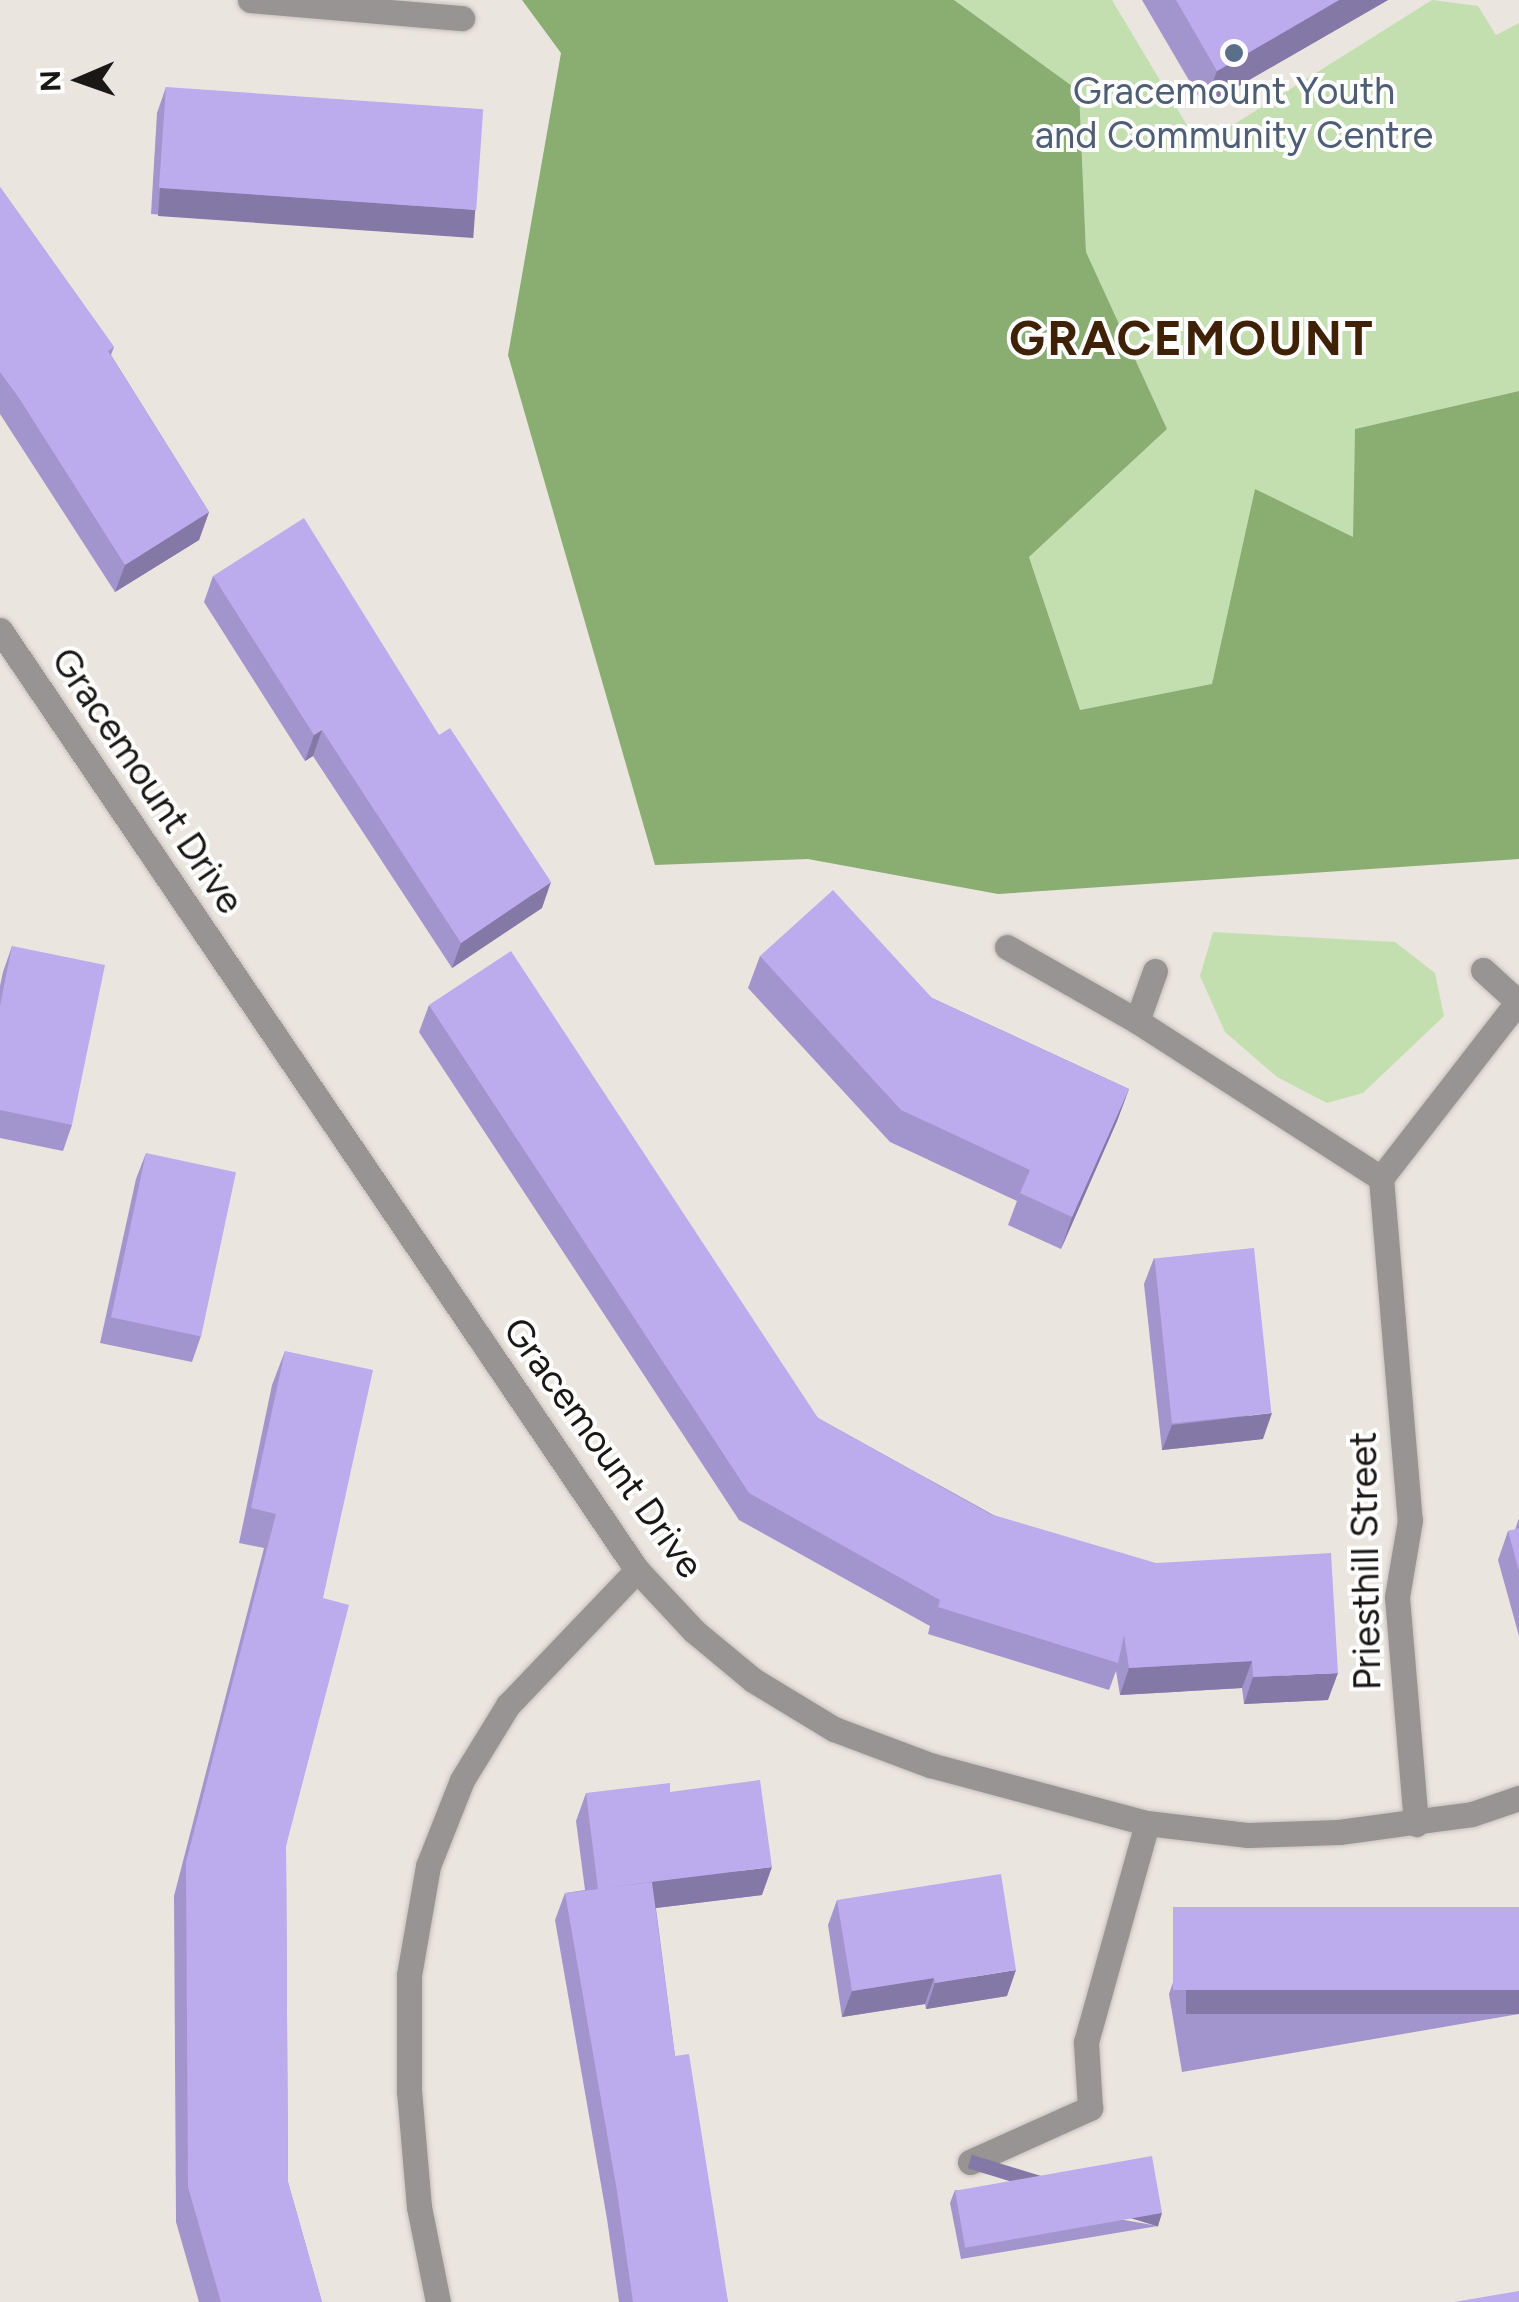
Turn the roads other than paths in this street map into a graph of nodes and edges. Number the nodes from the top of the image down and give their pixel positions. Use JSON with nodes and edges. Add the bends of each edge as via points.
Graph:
{"nodes":[{"id":1,"x":250,"y":0,"type":"edge"},
{"id":2,"x":304,"y":2,"type":"edge"},
{"id":3,"x":462,"y":18,"type":"dead end"},
{"id":4,"x":0,"y":630,"type":"edge"},
{"id":5,"x":1007,"y":947,"type":"dead end"},
{"id":6,"x":1483,"y":970,"type":"dead end"},
{"id":7,"x":1156,"y":971,"type":"dead end"},
{"id":8,"x":1518,"y":1001,"type":"edge"},
{"id":9,"x":1138,"y":1021,"type":"junction"},
{"id":10,"x":1381,"y":1178,"type":"junction"},
{"id":11,"x":638,"y":1570,"type":"junction"},
{"id":12,"x":1519,"y":1798,"type":"edge"},
{"id":13,"x":1147,"y":1823,"type":"junction"},
{"id":14,"x":1416,"y":1824,"type":"junction"},
{"id":15,"x":970,"y":2162,"type":"dead end"},
{"id":16,"x":438,"y":2302,"type":"edge"}],
"edges":[{"from":1,"to":2,"type":"street"},
{"from":2,"to":3,"type":"street"},
{"from":4,"to":11,"type":"street","name":"Gracemount Drive"},
{"from":5,"to":9,"type":"street"},
{"from":6,"to":8,"type":"street"},
{"from":7,"to":9,"type":"street"},
{"from":8,"to":10,"type":"street"},
{"from":9,"to":10,"type":"street"},
{"from":10,"to":14,"type":"street","name":"Priesthill Street","via":[[1410,1520],[1397,1596]]},
{"from":11,"to":13,"type":"street","name":"Gracemount Drive","via":[[694,1631],[753,1680],[834,1729],[1033,1796]]},
{"from":11,"to":16,"type":"street","via":[[508,1705],[462,1780],[428,1866],[408,1975],[409,2091],[419,2207]]},
{"from":12,"to":14,"type":"street","name":"Gracemount Drive"},
{"from":13,"to":14,"type":"street","name":"Gracemount Drive","via":[[1248,1835]]},
{"from":13,"to":15,"type":"street","via":[[1086,2042],[1090,2108]]}]}
